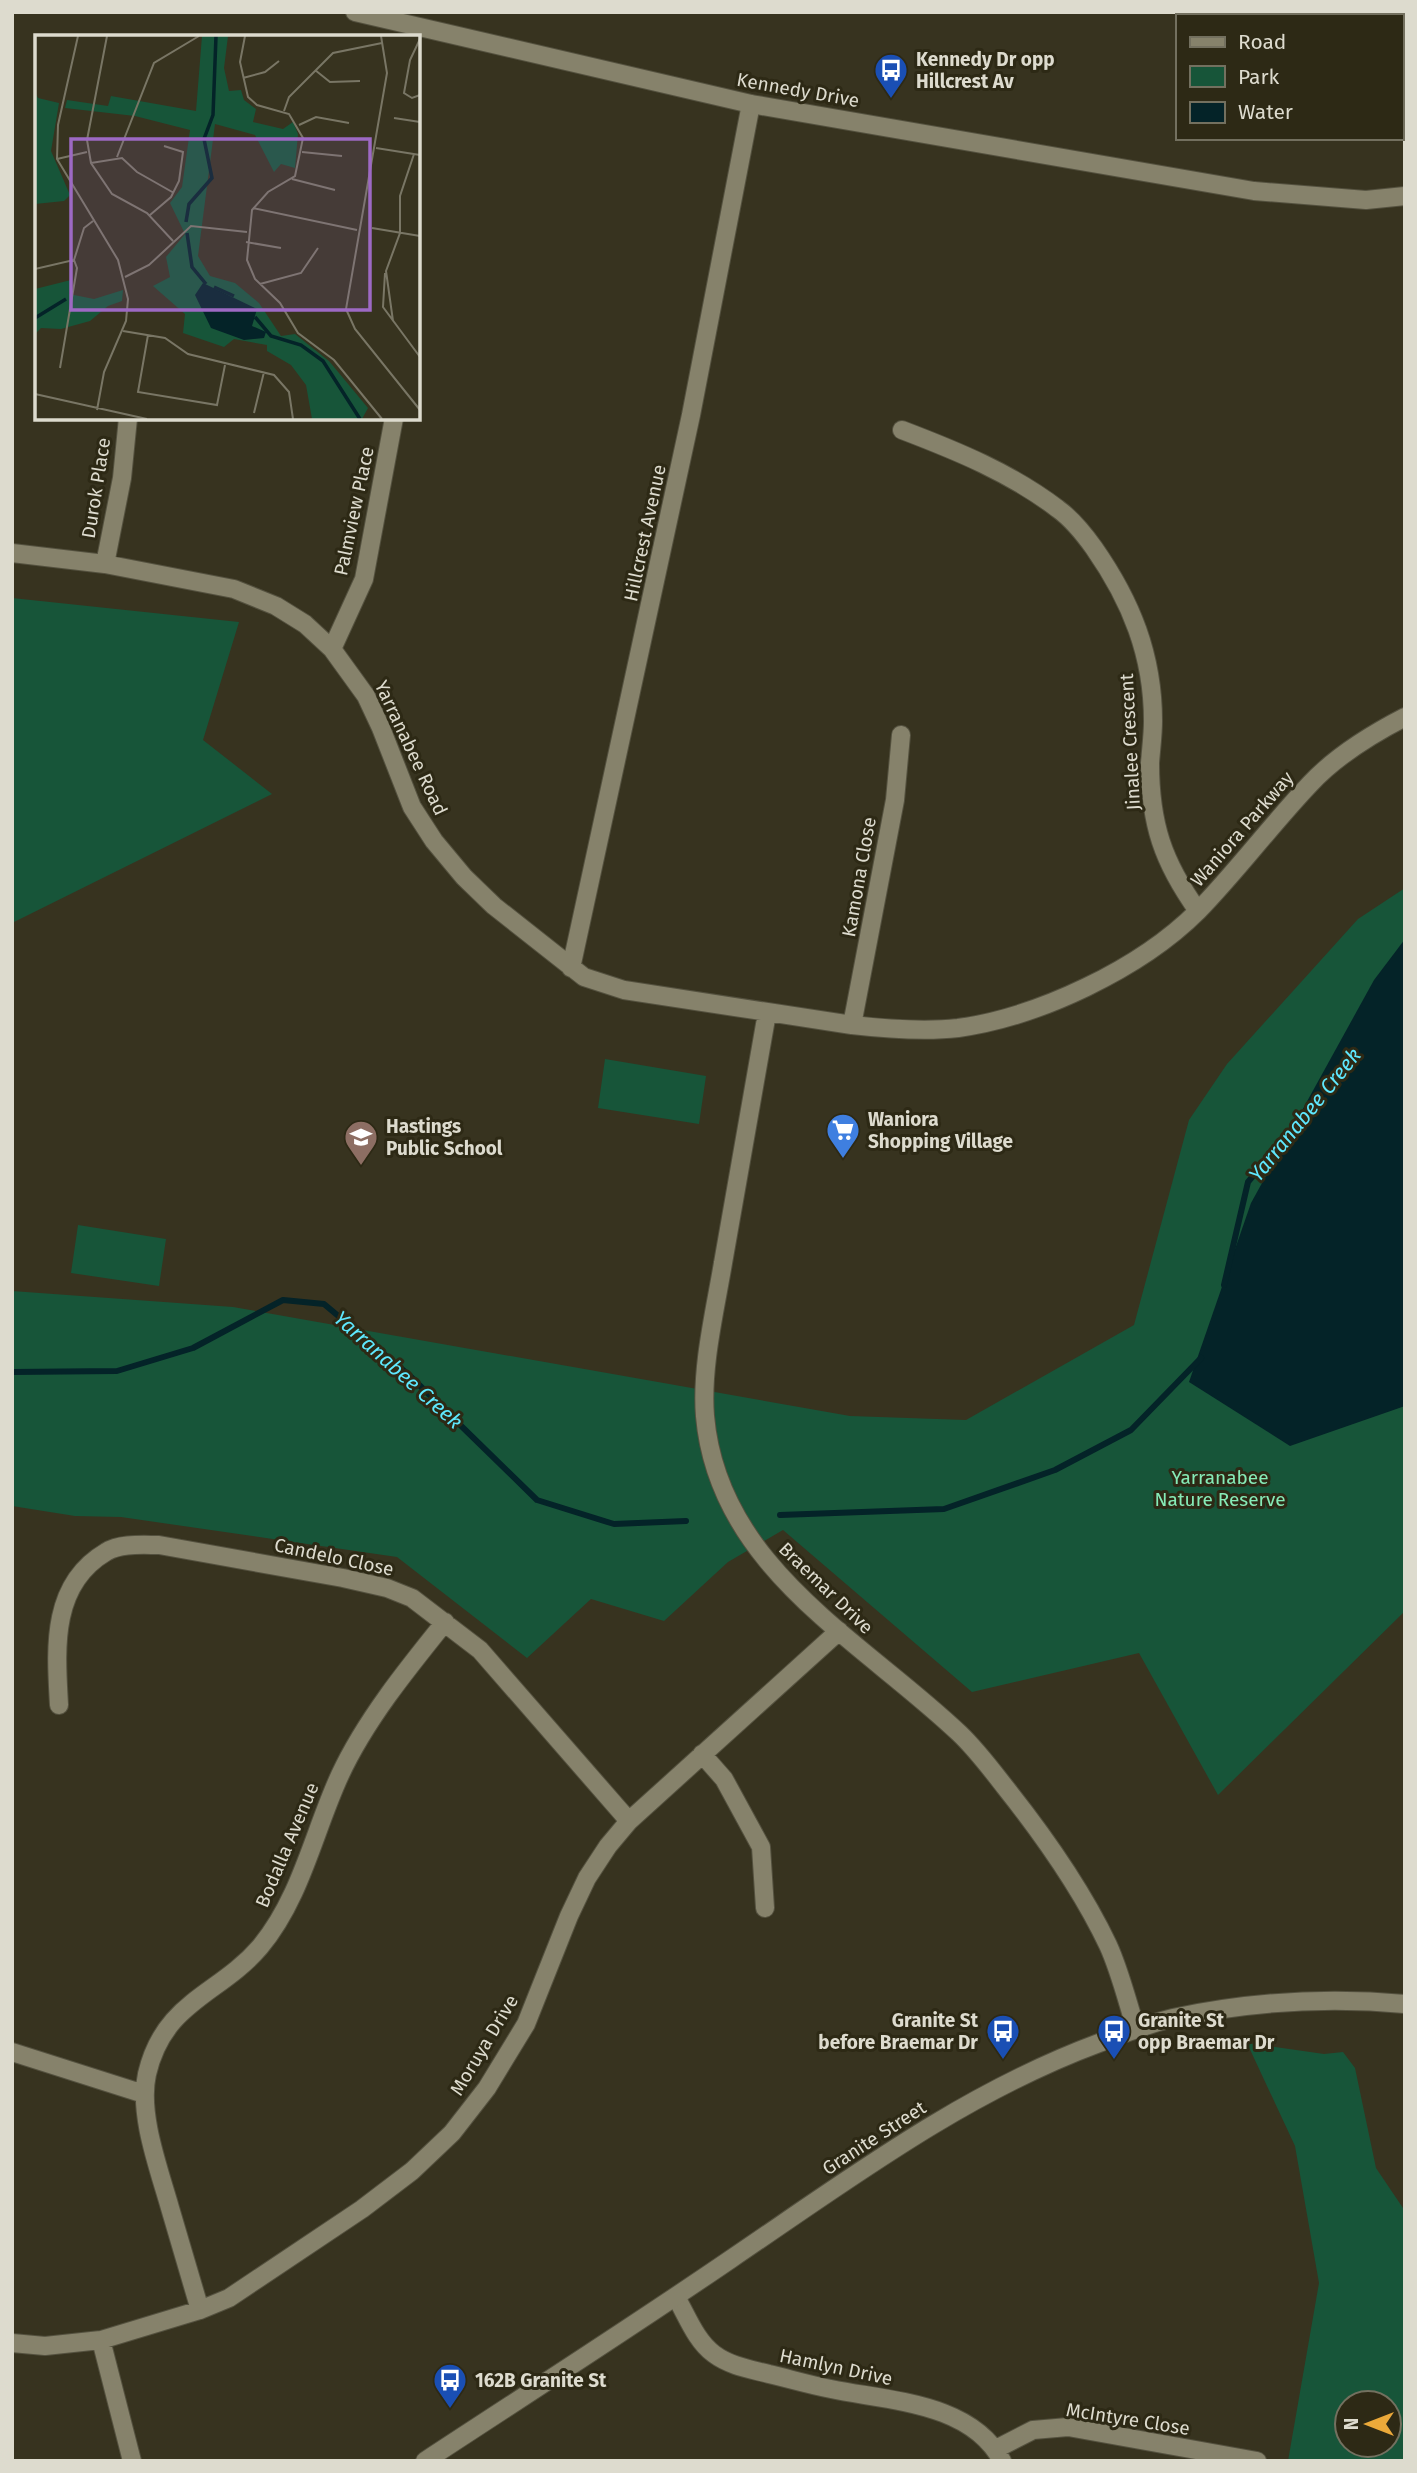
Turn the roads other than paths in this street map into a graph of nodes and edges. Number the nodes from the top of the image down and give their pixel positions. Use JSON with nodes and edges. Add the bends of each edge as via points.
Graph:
{"nodes":[{"id":1,"x":355,"y":12,"type":"edge"},
{"id":2,"x":751,"y":104,"type":"junction"},
{"id":3,"x":1405,"y":196,"type":"edge"},
{"id":4,"x":128,"y":420,"type":"edge"},
{"id":5,"x":394,"y":420,"type":"edge"},
{"id":6,"x":902,"y":430,"type":"dead end"},
{"id":7,"x":12,"y":553,"type":"edge"},
{"id":8,"x":105,"y":564,"type":"junction"},
{"id":9,"x":332,"y":649,"type":"junction"},
{"id":10,"x":1405,"y":717,"type":"edge"},
{"id":11,"x":901,"y":735,"type":"dead end"},
{"id":12,"x":1198,"y":911,"type":"junction"},
{"id":13,"x":571,"y":968,"type":"junction"},
{"id":14,"x":1115,"y":973,"type":"joint"},
{"id":15,"x":767,"y":1013,"type":"junction"},
{"id":16,"x":852,"y":1025,"type":"junction"},
{"id":17,"x":445,"y":1622,"type":"junction"},
{"id":18,"x":839,"y":1632,"type":"junction"},
{"id":19,"x":59,"y":1705,"type":"dead end"},
{"id":20,"x":702,"y":1754,"type":"junction"},
{"id":21,"x":629,"y":1821,"type":"junction"},
{"id":22,"x":765,"y":1908,"type":"dead end"},
{"id":23,"x":1405,"y":2004,"type":"edge"},
{"id":24,"x":1136,"y":2029,"type":"junction"},
{"id":25,"x":12,"y":2052,"type":"edge"},
{"id":26,"x":144,"y":2094,"type":"junction"},
{"id":27,"x":676,"y":2297,"type":"junction"},
{"id":28,"x":200,"y":2310,"type":"junction"},
{"id":29,"x":101,"y":2340,"type":"junction"},
{"id":30,"x":12,"y":2343,"type":"edge"},
{"id":31,"x":999,"y":2455,"type":"edge"},
{"id":32,"x":132,"y":2461,"type":"edge"},
{"id":33,"x":425,"y":2461,"type":"edge"},
{"id":34,"x":1257,"y":2461,"type":"edge"}],
"edges":[{"from":1,"to":2,"type":"street","name":"Kennedy Drive"},
{"from":2,"to":3,"type":"street","name":"Kennedy Drive","via":[[1254,191],[1366,200]]},
{"from":2,"to":13,"type":"street","name":"Hillcrest Avenue","via":[[672,508]]},
{"from":4,"to":8,"type":"street","name":"Durok Place"},
{"from":5,"to":9,"type":"street","name":"Palmview Place","via":[[364,579]]},
{"from":6,"to":12,"type":"street","name":"Jinalee Crescent","via":[[968,455],[1060,510],[1109,570],[1131,609],[1146,663],[1153,720],[1151,798],[1159,842],[1170,869]]},
{"from":7,"to":8,"type":"street","name":"Yarranabee Road"},
{"from":8,"to":9,"type":"street","name":"Yarranabee Road","via":[[259,597],[305,624]]},
{"from":9,"to":13,"type":"street","name":"Yarranabee Road","via":[[366,696],[412,807],[434,841],[494,906]]},
{"from":10,"to":12,"type":"street","name":"Waniora Parkway","via":[[1353,748],[1311,782]]},
{"from":11,"to":16,"type":"street","name":"Kamona Close","via":[[895,800]]},
{"from":12,"to":14,"type":"street","name":"Waniora Parkway","via":[[1176,932]]},
{"from":13,"to":15,"type":"street","name":"Yarranabee Road","via":[[624,990]]},
{"from":14,"to":16,"type":"street","name":"Yarranabee Road","via":[[991,1022],[925,1030]]},
{"from":15,"to":16,"type":"street","name":"Yarranabee Road"},
{"from":15,"to":18,"type":"street","name":"Braemar Drive","via":[[714,1319],[705,1415],[718,1480],[744,1530],[769,1565]]},
{"from":17,"to":19,"type":"street","name":"Candelo Close","via":[[412,1598],[387,1588],[159,1545],[131,1545],[107,1551],[87,1569],[72,1586],[61,1610]]},
{"from":17,"to":21,"type":"street","name":"Candelo Close","via":[[480,1650]]},
{"from":17,"to":26,"type":"street","name":"Bodalla Avenue","via":[[356,1745],[275,1926],[237,1969],[184,2008],[165,2031],[153,2054]]},
{"from":18,"to":20,"type":"street","name":"Moruya Drive"},
{"from":18,"to":24,"type":"street","name":"Braemar Drive","via":[[960,1734],[1038,1829],[1109,1947]]},
{"from":20,"to":21,"type":"street","name":"Moruya Drive"},
{"from":20,"to":22,"type":"street","via":[[724,1779],[761,1847]]},
{"from":21,"to":28,"type":"street","name":"Moruya Drive","via":[[587,1878],[526,2024],[487,2088],[452,2133],[362,2209],[258,2280]]},
{"from":23,"to":24,"type":"street","name":"Granite Street","via":[[1285,2003],[1183,2017]]},
{"from":24,"to":27,"type":"street","name":"Granite Street","via":[[1060,2057],[932,2124]]},
{"from":25,"to":26,"type":"street"},
{"from":26,"to":28,"type":"street","name":"Bodalla Avenue","via":[[150,2137]]},
{"from":27,"to":31,"type":"street","name":"Hamlyn Drive","via":[[702,2343],[735,2365],[951,2416],[976,2431]]},
{"from":27,"to":33,"type":"street","name":"Granite Street"},
{"from":28,"to":29,"type":"street","name":"Moruya Drive"},
{"from":29,"to":30,"type":"street","name":"Moruya Drive","via":[[45,2346]]},
{"from":29,"to":32,"type":"street"},
{"from":31,"to":34,"type":"street","name":"McIntyre Close","via":[[1033,2430],[1068,2427]]}]}
